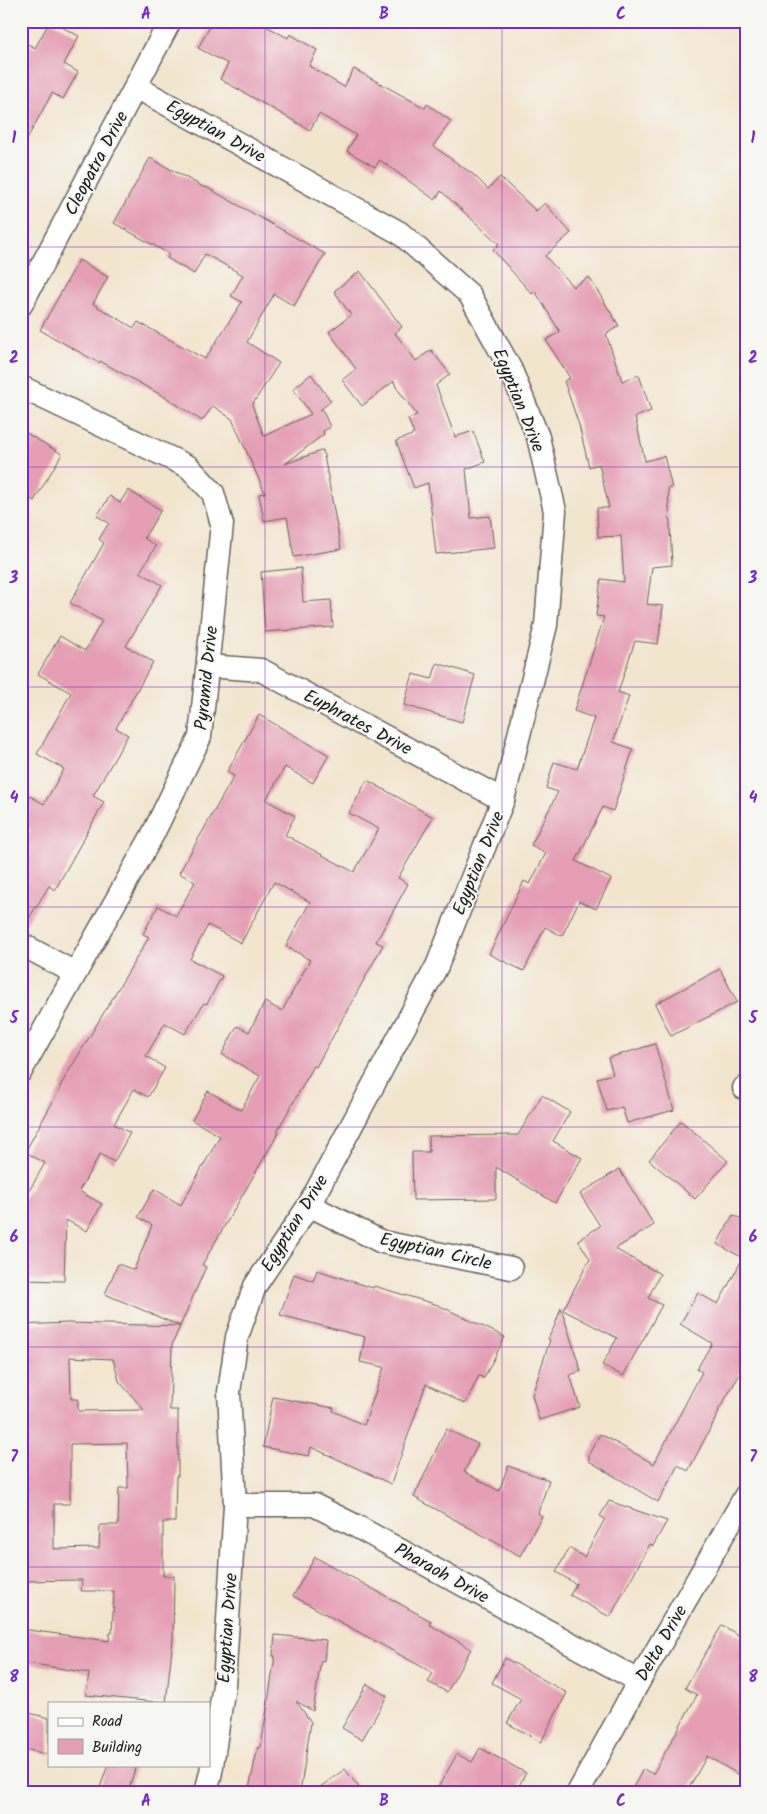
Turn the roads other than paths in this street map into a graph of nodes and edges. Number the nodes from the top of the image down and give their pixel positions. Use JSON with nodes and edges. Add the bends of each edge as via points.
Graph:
{"nodes":[{"id":1,"x":170,"y":21,"type":"edge"},
{"id":2,"x":136,"y":87,"type":"junction"},
{"id":3,"x":21,"y":305,"type":"edge"},
{"id":4,"x":21,"y":386,"type":"edge"},
{"id":5,"x":208,"y":666,"type":"junction"},
{"id":6,"x":503,"y":800,"type":"junction"},
{"id":7,"x":21,"y":944,"type":"edge"},
{"id":8,"x":75,"y":973,"type":"junction"},
{"id":9,"x":21,"y":1071,"type":"edge"},
{"id":10,"x":309,"y":1205,"type":"junction"},
{"id":11,"x":511,"y":1268,"type":"dead end"},
{"id":12,"x":746,"y":1495,"type":"edge"},
{"id":13,"x":235,"y":1505,"type":"junction"},
{"id":14,"x":639,"y":1681,"type":"junction"},
{"id":15,"x":206,"y":1793,"type":"edge"},
{"id":16,"x":578,"y":1793,"type":"edge"}],
"edges":[{"from":1,"to":2,"type":"street","name":"Cleopatra Drive"},
{"from":2,"to":3,"type":"street","name":"Cleopatra Drive"},
{"from":2,"to":6,"type":"street","name":"Egyptian Drive","via":[[400,233],[470,295],[511,370],[538,438],[555,511],[546,624]]},
{"from":4,"to":5,"type":"street","name":"Pyramid Drive","via":[[189,467],[213,492],[222,524]]},
{"from":5,"to":6,"type":"street","name":"Euphrates Drive","via":[[261,670]]},
{"from":5,"to":8,"type":"street","name":"Pyramid Drive","via":[[200,737],[152,836]]},
{"from":6,"to":10,"type":"street","name":"Egyptian Drive","via":[[437,966]]},
{"from":7,"to":8,"type":"street"},
{"from":8,"to":9,"type":"street","name":"Pyramid Drive"},
{"from":10,"to":11,"type":"street","name":"Egyptian Circle","via":[[382,1242]]},
{"from":10,"to":13,"type":"street","name":"Egyptian Drive","via":[[255,1286],[237,1337],[230,1392]]},
{"from":12,"to":14,"type":"street","name":"Delta Drive"},
{"from":13,"to":14,"type":"street","name":"Pharaoh Drive","via":[[314,1505]]},
{"from":13,"to":15,"type":"street","name":"Egyptian Drive","via":[[224,1685]]},
{"from":14,"to":16,"type":"street","name":"Delta Drive"}]}
